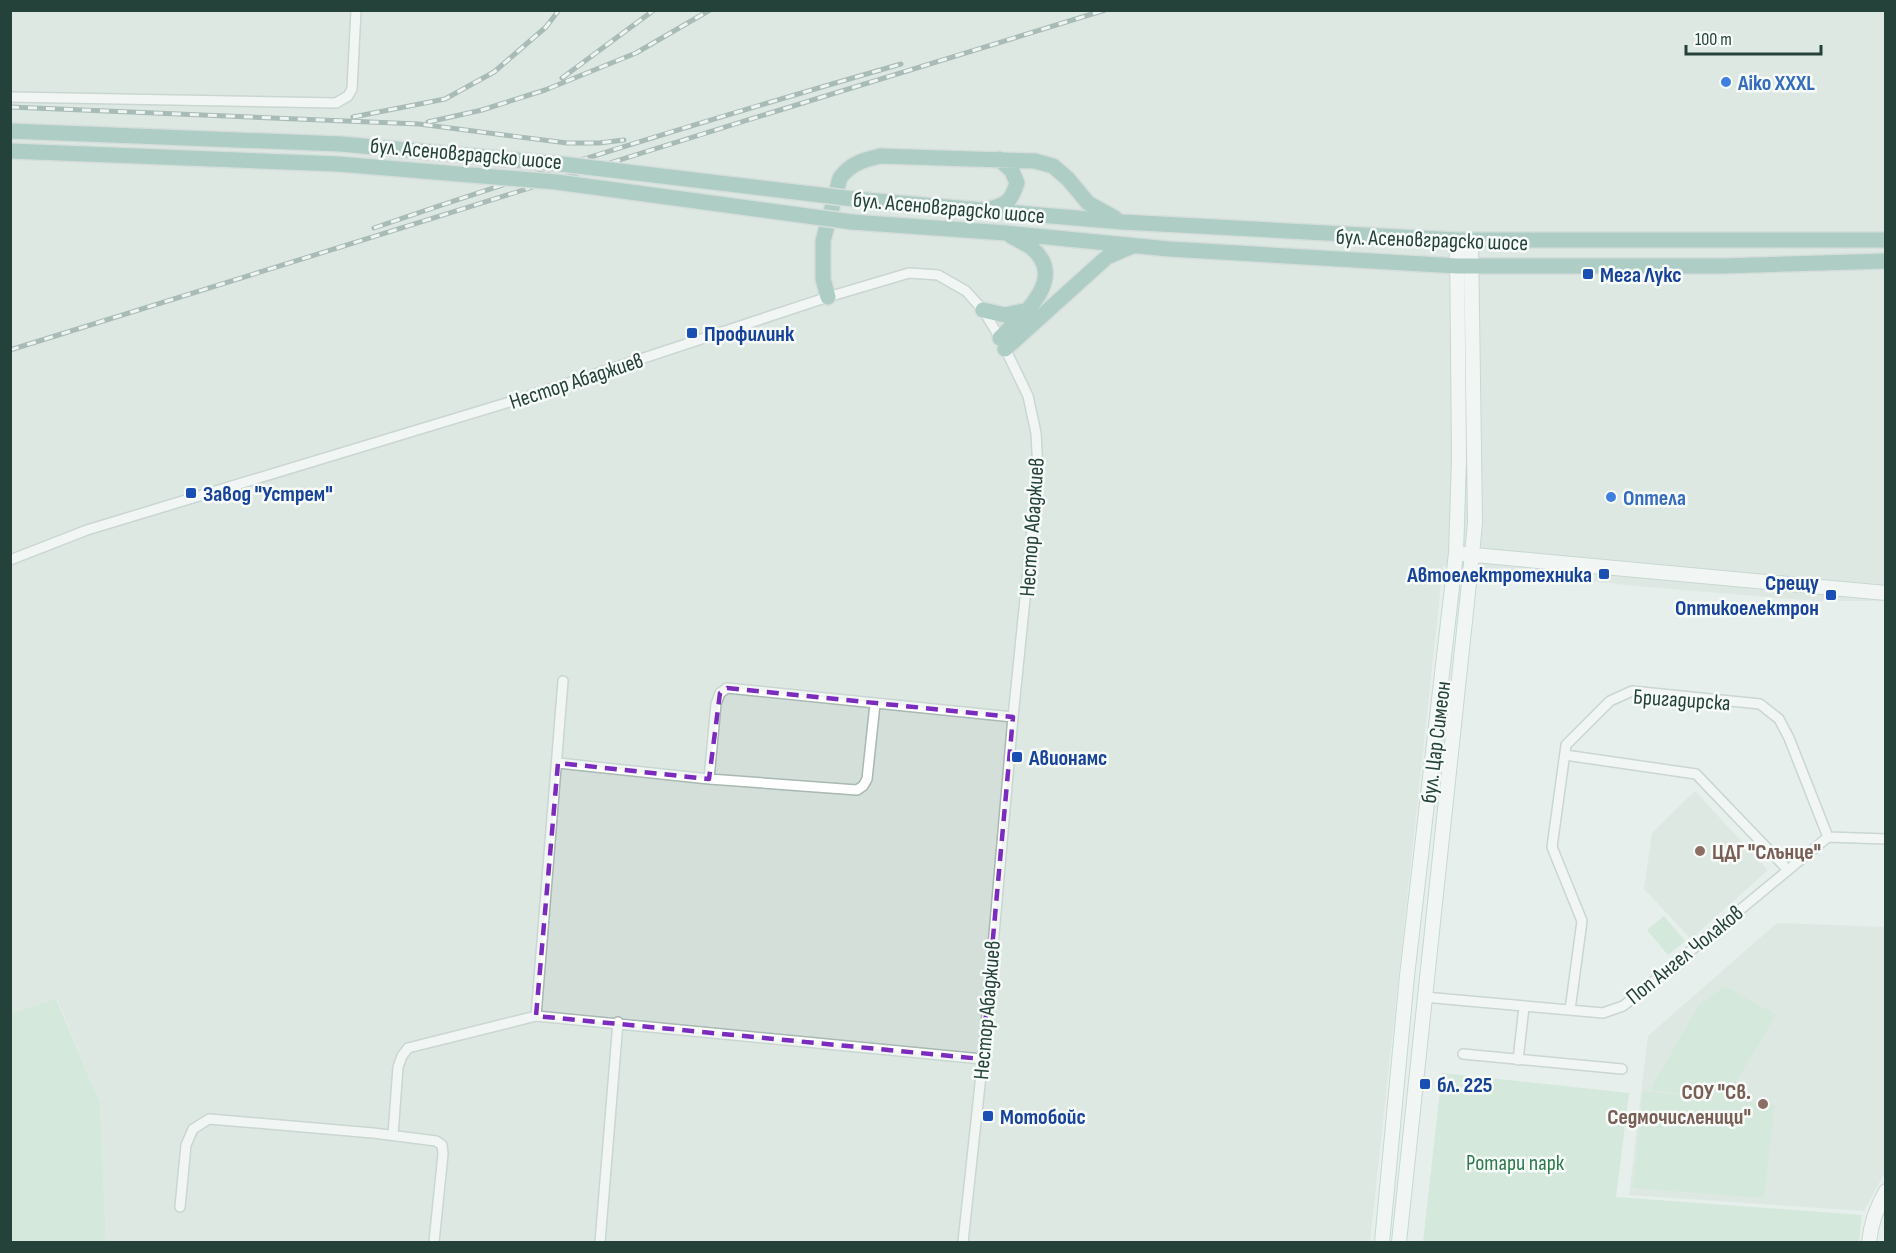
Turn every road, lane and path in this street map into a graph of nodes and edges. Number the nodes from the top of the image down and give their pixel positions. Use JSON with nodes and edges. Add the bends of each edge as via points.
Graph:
{"nodes":[{"id":1,"x":356,"y":10,"type":"edge"},
{"id":2,"x":10,"y":97,"type":"edge"},
{"id":3,"x":10,"y":131,"type":"edge"},
{"id":4,"x":10,"y":151,"type":"edge"},
{"id":5,"x":999,"y":159,"type":"junction"},
{"id":6,"x":984,"y":210,"type":"junction"},
{"id":7,"x":1123,"y":222,"type":"junction"},
{"id":8,"x":1006,"y":233,"type":"junction"},
{"id":9,"x":1886,"y":240,"type":"edge"},
{"id":10,"x":1464,"y":241,"type":"junction"},
{"id":11,"x":1133,"y":246,"type":"junction"},
{"id":12,"x":1886,"y":261,"type":"edge"},
{"id":13,"x":1465,"y":266,"type":"junction"},
{"id":14,"x":828,"y":297,"type":"junction"},
{"id":15,"x":983,"y":310,"type":"junction"},
{"id":16,"x":1028,"y":310,"type":"junction"},
{"id":17,"x":1003,"y":343,"type":"junction"},
{"id":18,"x":1456,"y":553,"type":"junction"},
{"id":19,"x":1472,"y":555,"type":"junction"},
{"id":20,"x":10,"y":560,"type":"edge"},
{"id":21,"x":1886,"y":593,"type":"edge"},
{"id":22,"x":563,"y":681,"type":"dead end"},
{"id":23,"x":875,"y":704,"type":"junction"},
{"id":24,"x":1013,"y":717,"type":"junction"},
{"id":25,"x":1564,"y":755,"type":"junction"},
{"id":26,"x":558,"y":763,"type":"junction"},
{"id":27,"x":709,"y":779,"type":"junction"},
{"id":28,"x":1827,"y":837,"type":"junction"},
{"id":29,"x":1886,"y":839,"type":"edge"},
{"id":30,"x":1787,"y":869,"type":"junction"},
{"id":31,"x":1424,"y":998,"type":"junction"},
{"id":32,"x":1524,"y":1007,"type":"junction"},
{"id":33,"x":1570,"y":1010,"type":"junction"},
{"id":34,"x":536,"y":1016,"type":"junction"},
{"id":35,"x":618,"y":1023,"type":"junction"},
{"id":36,"x":1463,"y":1054,"type":"dead end"},
{"id":37,"x":982,"y":1059,"type":"junction"},
{"id":38,"x":1518,"y":1060,"type":"junction"},
{"id":39,"x":1622,"y":1069,"type":"dead end"},
{"id":40,"x":393,"y":1135,"type":"junction"},
{"id":41,"x":1886,"y":1191,"type":"edge"},
{"id":42,"x":180,"y":1207,"type":"dead end"},
{"id":43,"x":434,"y":1242,"type":"edge"},
{"id":44,"x":600,"y":1242,"type":"edge"},
{"id":45,"x":963,"y":1242,"type":"edge"},
{"id":46,"x":1382,"y":1242,"type":"edge"},
{"id":47,"x":1399,"y":1242,"type":"edge"},
{"id":48,"x":1869,"y":1242,"type":"edge"}],
"edges":[{"from":1,"to":2,"type":"street","via":[[352,89],[336,103]]},
{"from":3,"to":6,"type":"main road","name":"бул. Асеновградско шосе","bridge":true,"via":[[341,144]]},
{"from":4,"to":8,"type":"main road","name":"бул. Асеновградско шосе","bridge":true,"via":[[338,164],[556,182],[852,222]]},
{"from":5,"to":6,"type":"main road","via":[[1012,171],[1017,183],[1004,205]]},
{"from":5,"to":7,"type":"main road","via":[[1053,166],[1088,203]]},
{"from":5,"to":14,"type":"main road","via":[[879,156],[846,170],[840,178],[823,241],[823,279]]},
{"from":6,"to":7,"type":"main road","name":"бул. Асеновградско шосе"},
{"from":7,"to":10,"type":"main road","name":"бул. Асеновградско шосе"},
{"from":8,"to":11,"type":"main road","name":"бул. Асеновградско шосе"},
{"from":8,"to":16,"type":"main road","via":[[1032,249],[1045,266],[1045,281]]},
{"from":9,"to":10,"type":"main road","name":"бул. Асеновградско шосе"},
{"from":10,"to":13,"type":"main road","name":"бул. Цар Симеон"},
{"from":11,"to":13,"type":"main road","name":"бул. Асеновградско шосе"},
{"from":11,"to":17,"type":"main road","via":[[1107,257]]},
{"from":12,"to":13,"type":"main road","name":"бул. Асеновградско шосе","via":[[1723,266]]},
{"from":13,"to":18,"type":"main road","name":"бул. Цар Симеон"},
{"from":13,"to":19,"type":"main road","name":"бул. Цар Симеон","via":[[1474,511]]},
{"from":14,"to":15,"type":"street","name":"Нестор Абаджиев","via":[[909,273],[938,275],[966,291]]},
{"from":14,"to":20,"type":"street","name":"Нестор Абаджиев","via":[[526,397],[87,530]]},
{"from":15,"to":16,"type":"main road","via":[[1005,315]]},
{"from":15,"to":17,"type":"street","name":"Нестор Абаджиев"},
{"from":16,"to":17,"type":"main road"},
{"from":17,"to":24,"type":"street","name":"Нестор Абаджиев","via":[[1028,396],[1036,433],[1038,471]]},
{"from":18,"to":19,"type":"main road"},
{"from":18,"to":46,"type":"main road","name":"бул. Цар Симеон","via":[[1407,976]]},
{"from":19,"to":21,"type":"main road"},
{"from":19,"to":31,"type":"main road","name":"бул. Цар Симеон"},
{"from":22,"to":26,"type":"street"},
{"from":23,"to":24,"type":"street"},
{"from":23,"to":27,"type":"street","via":[[867,779],[857,790]]},
{"from":23,"to":27,"type":"street","via":[[727,688],[716,704]]},
{"from":24,"to":37,"type":"street","name":"Нестор Абаджиев"},
{"from":25,"to":28,"type":"street","name":"Бригадирска","via":[[1566,745],[1610,701],[1632,691],[1760,704],[1779,719],[1789,738]]},
{"from":25,"to":30,"type":"street","via":[[1696,774]]},
{"from":25,"to":33,"type":"street","name":"Бригадирска","via":[[1552,847],[1582,921]]},
{"from":26,"to":27,"type":"street"},
{"from":26,"to":34,"type":"street"},
{"from":28,"to":29,"type":"street"},
{"from":28,"to":30,"type":"street","name":"Поп Ангел Чолаков"},
{"from":30,"to":33,"type":"street","name":"Поп Ангел Чолаков","via":[[1623,1006],[1603,1013]]},
{"from":31,"to":32,"type":"street","name":"Поп Ангел Чолаков"},
{"from":31,"to":47,"type":"main road","name":"бул. Цар Симеон"},
{"from":32,"to":33,"type":"street","name":"Поп Ангел Чолаков"},
{"from":32,"to":38,"type":"street"},
{"from":34,"to":35,"type":"street"},
{"from":34,"to":40,"type":"street","via":[[408,1048],[398,1067]]},
{"from":35,"to":37,"type":"street"},
{"from":35,"to":44,"type":"street"},
{"from":36,"to":38,"type":"street"},
{"from":37,"to":45,"type":"street","name":"Нестор Абаджиев"},
{"from":38,"to":39,"type":"street"},
{"from":40,"to":42,"type":"street","via":[[209,1119],[193,1129],[186,1145]]},
{"from":40,"to":43,"type":"street","via":[[442,1145]]},
{"from":41,"to":48,"type":"main road","via":[[1871,1224]]}]}
